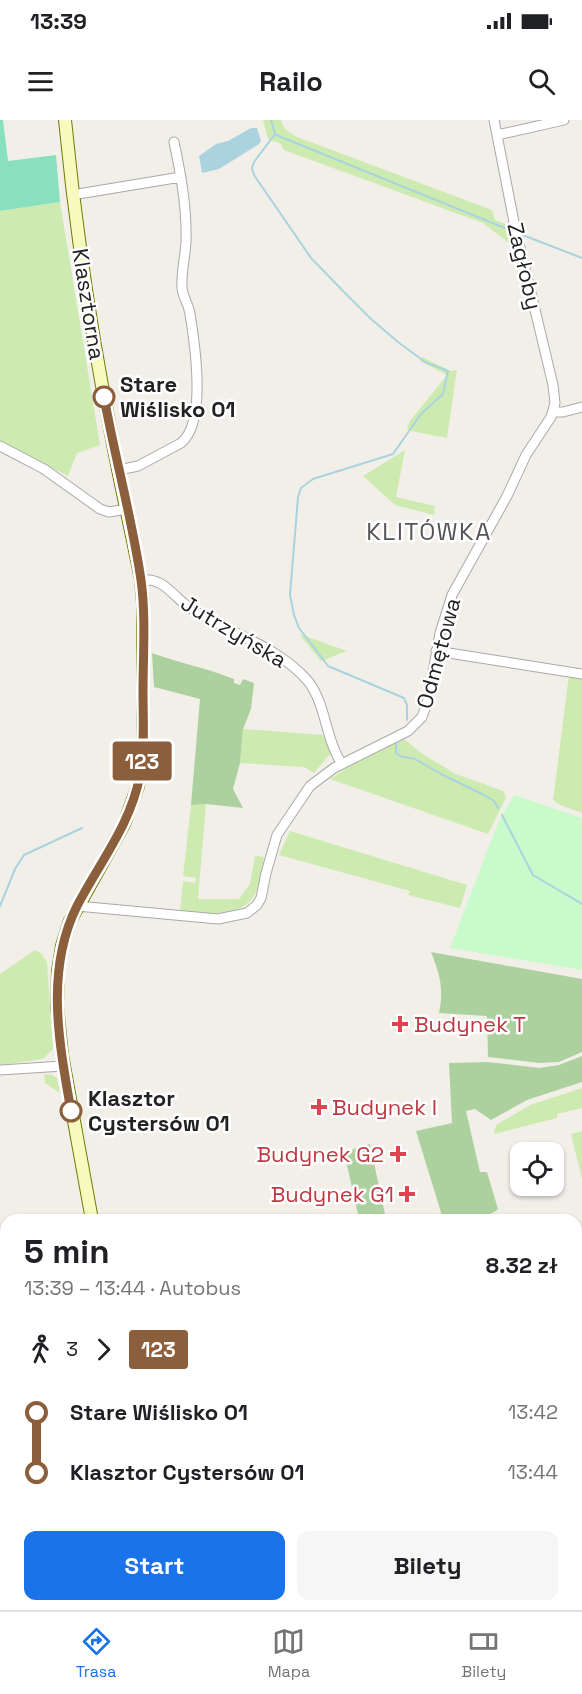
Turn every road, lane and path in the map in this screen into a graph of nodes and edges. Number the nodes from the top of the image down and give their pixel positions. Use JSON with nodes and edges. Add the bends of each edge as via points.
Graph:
{"nodes":[{"id":1,"x":65,"y":120,"type":"edge"},
{"id":2,"x":494,"y":120,"type":"edge"},
{"id":3,"x":564,"y":120,"type":"edge"},
{"id":4,"x":497,"y":135,"type":"junction"},
{"id":5,"x":174,"y":142,"type":"dead end"},
{"id":6,"x":182,"y":177,"type":"junction"},
{"id":7,"x":72,"y":195,"type":"junction"},
{"id":8,"x":582,"y":407,"type":"edge"},
{"id":9,"x":553,"y":412,"type":"junction"},
{"id":10,"x":0,"y":446,"type":"edge"},
{"id":11,"x":119,"y":470,"type":"junction"},
{"id":12,"x":127,"y":509,"type":"junction"},
{"id":13,"x":141,"y":580,"type":"junction"},
{"id":14,"x":436,"y":651,"type":"junction"},
{"id":15,"x":582,"y":674,"type":"edge"},
{"id":16,"x":342,"y":764,"type":"junction"},
{"id":17,"x":77,"y":906,"type":"junction"},
{"id":18,"x":63,"y":1066,"type":"junction"},
{"id":19,"x":0,"y":1070,"type":"edge"},
{"id":20,"x":91,"y":1214,"type":"edge"}],
"edges":[{"from":1,"to":7,"type":"street","name":"Klasztorna"},
{"from":2,"to":4,"type":"street","name":"Zagłoby"},
{"from":3,"to":4,"type":"street"},
{"from":4,"to":9,"type":"street","name":"Zagłoby","via":[[553,385]]},
{"from":5,"to":6,"type":"street"},
{"from":6,"to":7,"type":"street"},
{"from":6,"to":11,"type":"street","via":[[186,241],[182,285],[195,357],[195,422],[186,439],[173,448],[135,467]]},
{"from":7,"to":11,"type":"street","name":"Klasztorna"},
{"from":8,"to":9,"type":"street"},
{"from":9,"to":14,"type":"street","name":"Odmętowa","via":[[458,583]]},
{"from":10,"to":12,"type":"street","via":[[44,469],[100,509]]},
{"from":11,"to":12,"type":"street","name":"Klasztorna"},
{"from":12,"to":13,"type":"street","name":"Klasztorna"},
{"from":13,"to":16,"type":"street","name":"Jutrzyńska","via":[[157,580],[188,607],[264,647],[307,680]]},
{"from":13,"to":17,"type":"street","name":"Klasztorna","via":[[140,777],[124,824]]},
{"from":14,"to":15,"type":"street"},
{"from":14,"to":16,"type":"street","name":"Odmętowa","via":[[428,700],[419,721],[408,731]]},
{"from":16,"to":17,"type":"street","name":"Odmętowa","via":[[310,786],[284,823],[273,843],[260,902],[248,913],[218,919]]},
{"from":17,"to":18,"type":"street","name":"Klasztorna","via":[[58,971]]},
{"from":18,"to":19,"type":"street"},
{"from":18,"to":20,"type":"street","name":"Klasztorna"}]}
